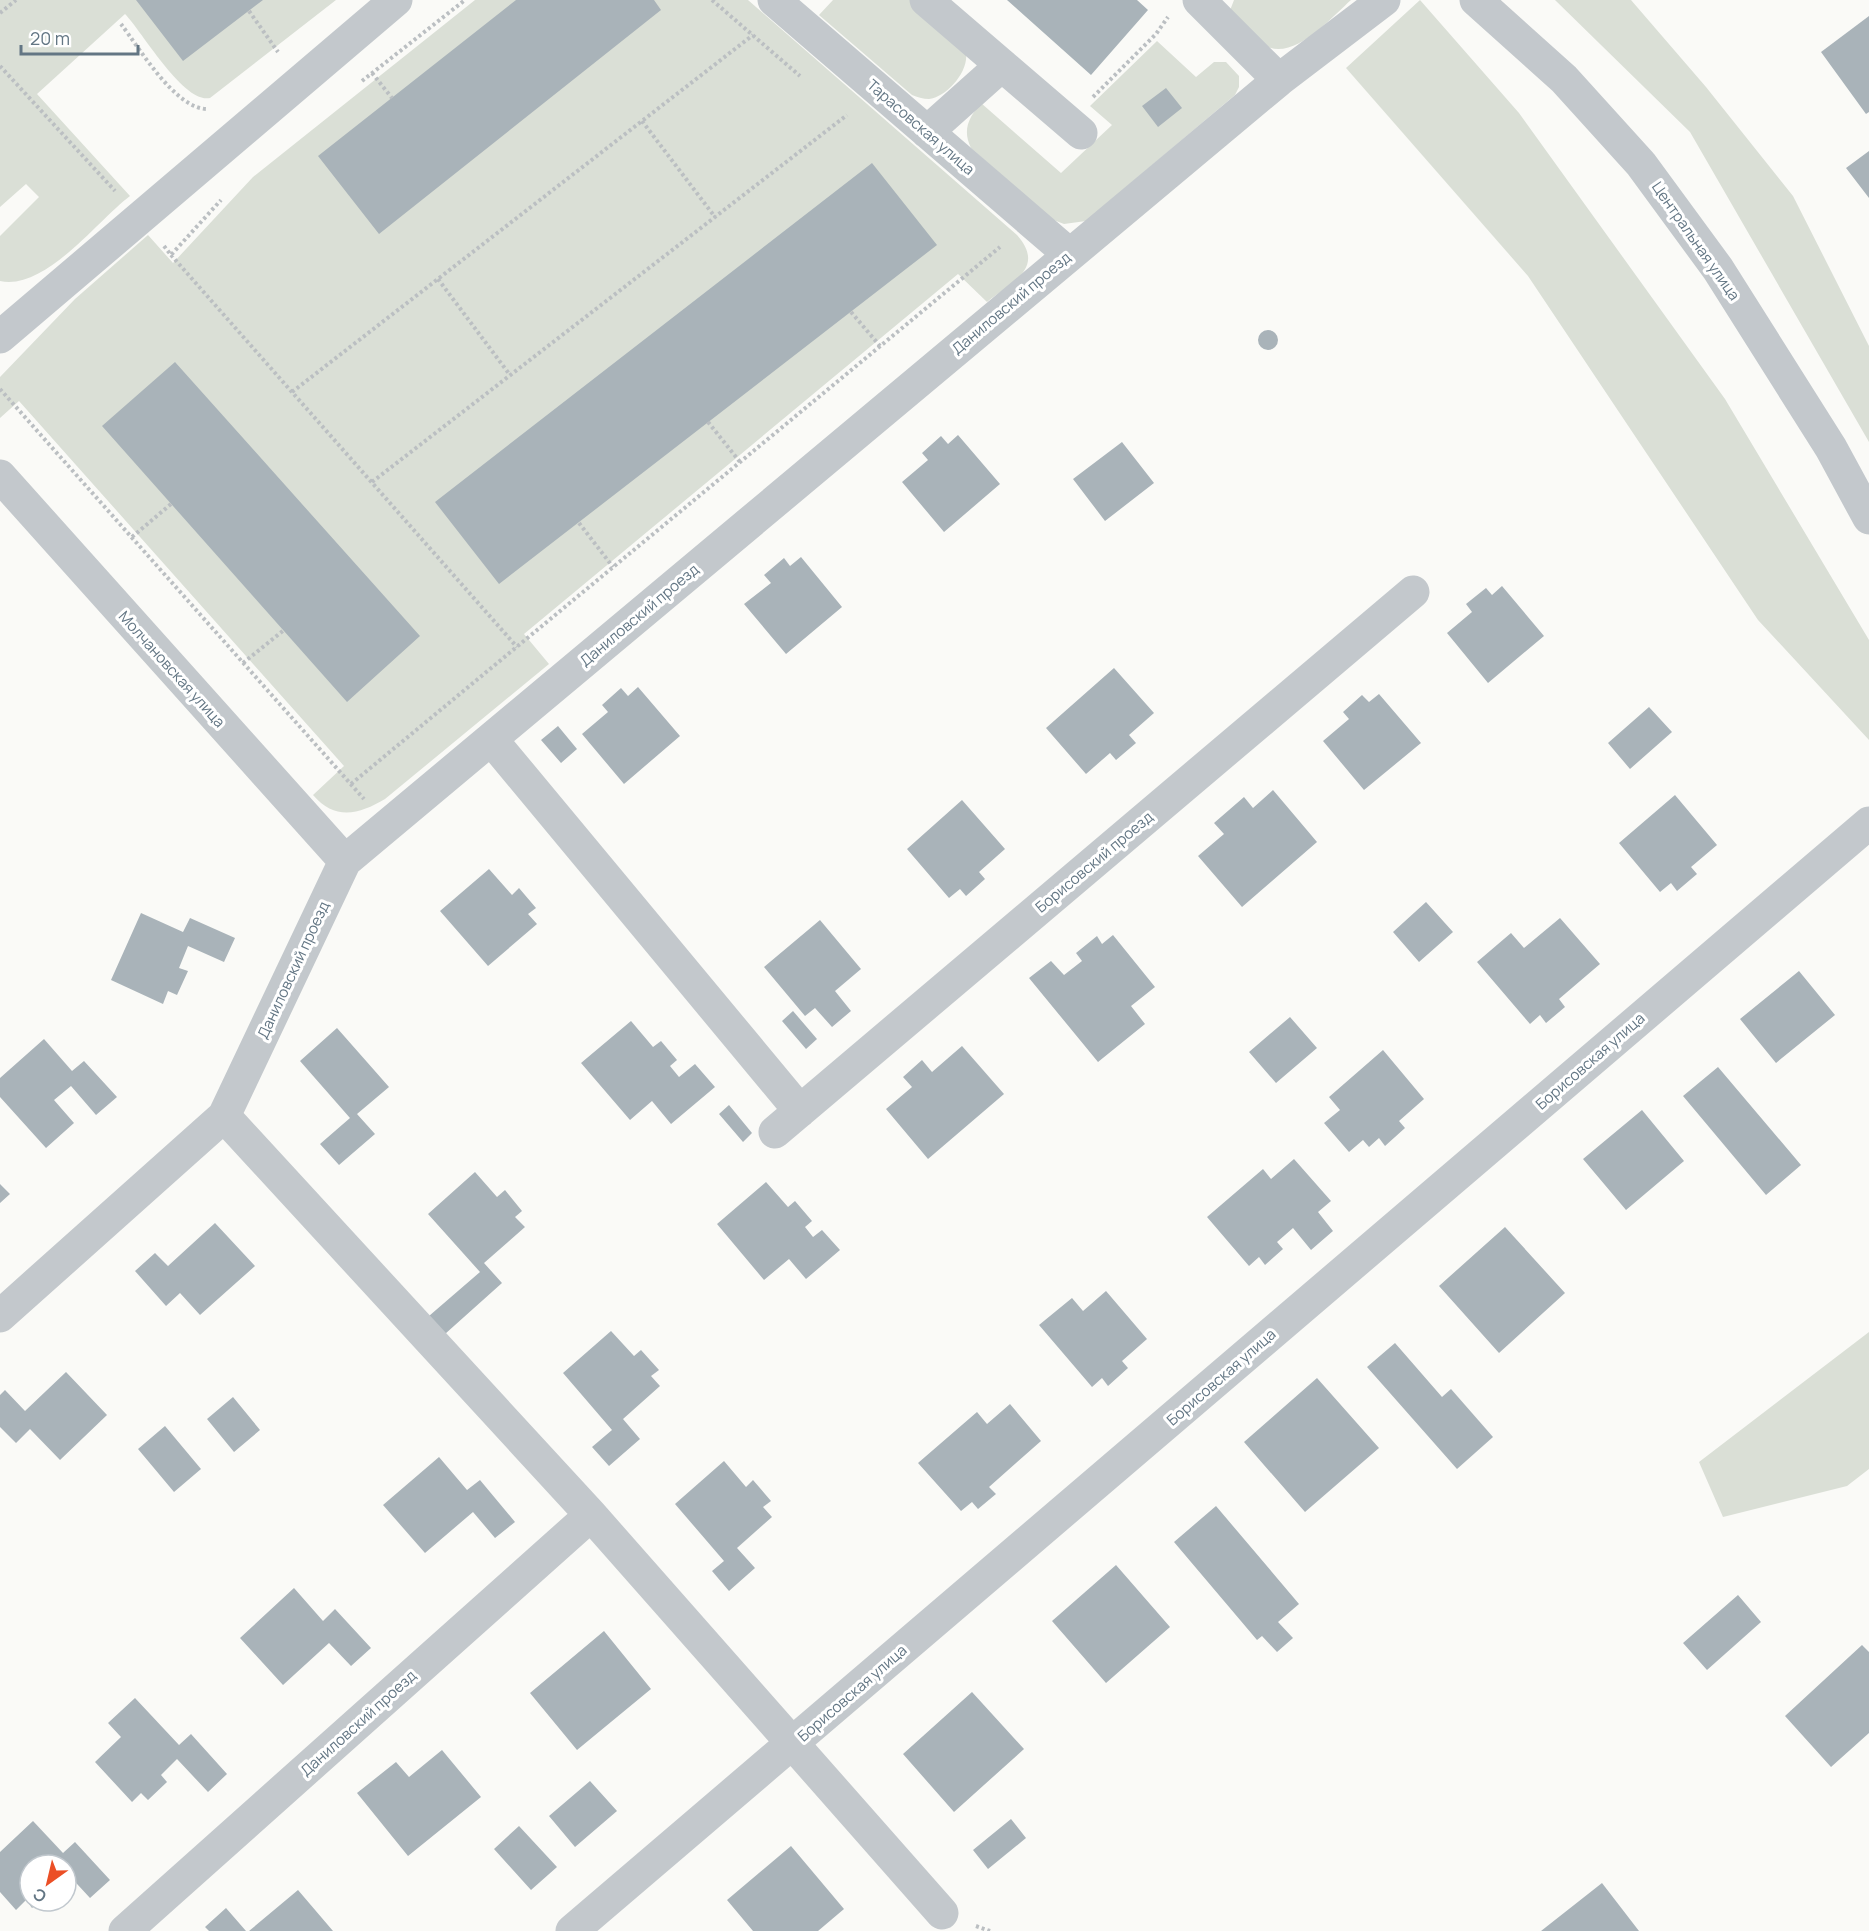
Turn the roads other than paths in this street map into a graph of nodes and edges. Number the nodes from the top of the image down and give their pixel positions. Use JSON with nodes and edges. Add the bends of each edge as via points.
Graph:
{"nodes":[{"id":1,"x":396,"y":0,"type":"edge"},
{"id":2,"x":774,"y":0,"type":"edge"},
{"id":3,"x":926,"y":0,"type":"edge"},
{"id":4,"x":1384,"y":0,"type":"edge"},
{"id":5,"x":1476,"y":0,"type":"edge"},
{"id":6,"x":1184,"y":5,"type":"edge"},
{"id":7,"x":1002,"y":65,"type":"junction"},
{"id":8,"x":1279,"y":80,"type":"junction"},
{"id":9,"x":927,"y":132,"type":"junction"},
{"id":10,"x":1081,"y":133,"type":"dead end"},
{"id":11,"x":1069,"y":254,"type":"junction"},
{"id":12,"x":5,"y":324,"type":"edge"},
{"id":13,"x":0,"y":476,"type":"edge"},
{"id":14,"x":1869,"y":518,"type":"edge"},
{"id":15,"x":1413,"y":592,"type":"dead end"},
{"id":16,"x":492,"y":739,"type":"junction"},
{"id":17,"x":1869,"y":823,"type":"edge"},
{"id":18,"x":345,"y":861,"type":"junction"},
{"id":19,"x":800,"y":1111,"type":"junction"},
{"id":20,"x":224,"y":1116,"type":"junction"},
{"id":21,"x":775,"y":1132,"type":"dead end"},
{"id":22,"x":0,"y":1316,"type":"edge"},
{"id":23,"x":591,"y":1515,"type":"junction"},
{"id":24,"x":793,"y":1743,"type":"junction"},
{"id":25,"x":942,"y":1913,"type":"dead end"},
{"id":26,"x":125,"y":1931,"type":"edge"},
{"id":27,"x":572,"y":1931,"type":"edge"}],
"edges":[{"from":1,"to":12,"type":"street"},
{"from":2,"to":9,"type":"street","name":"Тарасовская улица"},
{"from":3,"to":7,"type":"street"},
{"from":4,"to":8,"type":"street","name":"Даниловский проезд"},
{"from":5,"to":14,"type":"street","name":"Центральная улица","via":[[1563,79],[1641,164],[1718,269],[1831,448]]},
{"from":6,"to":8,"type":"street"},
{"from":7,"to":9,"type":"street"},
{"from":7,"to":10,"type":"street"},
{"from":8,"to":11,"type":"street","name":"Даниловский проезд"},
{"from":9,"to":11,"type":"street","name":"Тарасовская улица"},
{"from":11,"to":16,"type":"street","name":"Даниловский проезд"},
{"from":13,"to":18,"type":"street","name":"Молчановская улица"},
{"from":15,"to":19,"type":"street","name":"Борисовский проезд"},
{"from":16,"to":18,"type":"street","name":"Даниловский проезд"},
{"from":16,"to":19,"type":"street"},
{"from":17,"to":24,"type":"street","name":"Борисовская улица"},
{"from":18,"to":20,"type":"street","name":"Даниловский проезд"},
{"from":19,"to":21,"type":"street","name":"Борисовский проезд"},
{"from":20,"to":22,"type":"street","name":"Даниловский проезд"},
{"from":20,"to":23,"type":"street"},
{"from":23,"to":24,"type":"street"},
{"from":23,"to":26,"type":"street","name":"Даниловский проезд"},
{"from":24,"to":25,"type":"street"},
{"from":24,"to":27,"type":"street","name":"Борисовская улица"}]}
